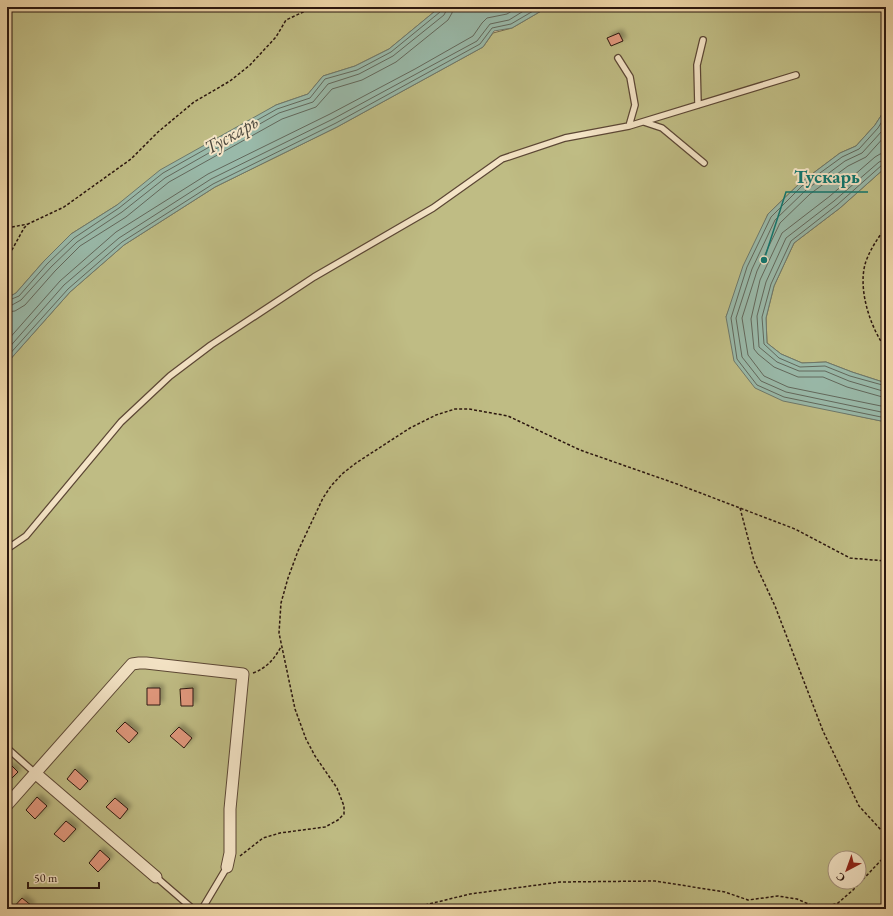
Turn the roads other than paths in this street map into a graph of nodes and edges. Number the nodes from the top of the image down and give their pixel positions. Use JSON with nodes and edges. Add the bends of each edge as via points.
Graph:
{"nodes":[{"id":1,"x":703,"y":40,"type":"dead end"},
{"id":2,"x":618,"y":58,"type":"dead end"},
{"id":3,"x":796,"y":75,"type":"dead end"},
{"id":4,"x":698,"y":105,"type":"junction"},
{"id":5,"x":643,"y":122,"type":"junction"},
{"id":6,"x":629,"y":126,"type":"junction"},
{"id":7,"x":704,"y":163,"type":"dead end"},
{"id":8,"x":7,"y":549,"type":"edge"},
{"id":9,"x":7,"y":748,"type":"edge"},
{"id":10,"x":36,"y":773,"type":"junction"},
{"id":11,"x":7,"y":805,"type":"edge"},
{"id":12,"x":227,"y":868,"type":"joint"},
{"id":13,"x":156,"y":877,"type":"joint"},
{"id":14,"x":193,"y":909,"type":"edge"},
{"id":15,"x":202,"y":909,"type":"edge"}],
"edges":[{"from":1,"to":4,"type":"lane","via":[[697,65]]},
{"from":2,"to":6,"type":"lane","via":[[630,77],[635,106]]},
{"from":3,"to":4,"type":"lane"},
{"from":4,"to":5,"type":"lane"},
{"from":5,"to":6,"type":"lane"},
{"from":5,"to":7,"type":"lane","via":[[662,128]]},
{"from":6,"to":8,"type":"lane","via":[[565,138],[502,159],[433,208],[314,277],[211,345],[170,376],[121,422],[26,536]]},
{"from":9,"to":10,"type":"lane"},
{"from":10,"to":11,"type":"street"},
{"from":10,"to":12,"type":"street","via":[[132,664],[146,663],[243,674]]},
{"from":10,"to":13,"type":"street"},
{"from":12,"to":15,"type":"lane"},
{"from":13,"to":14,"type":"lane"}]}
